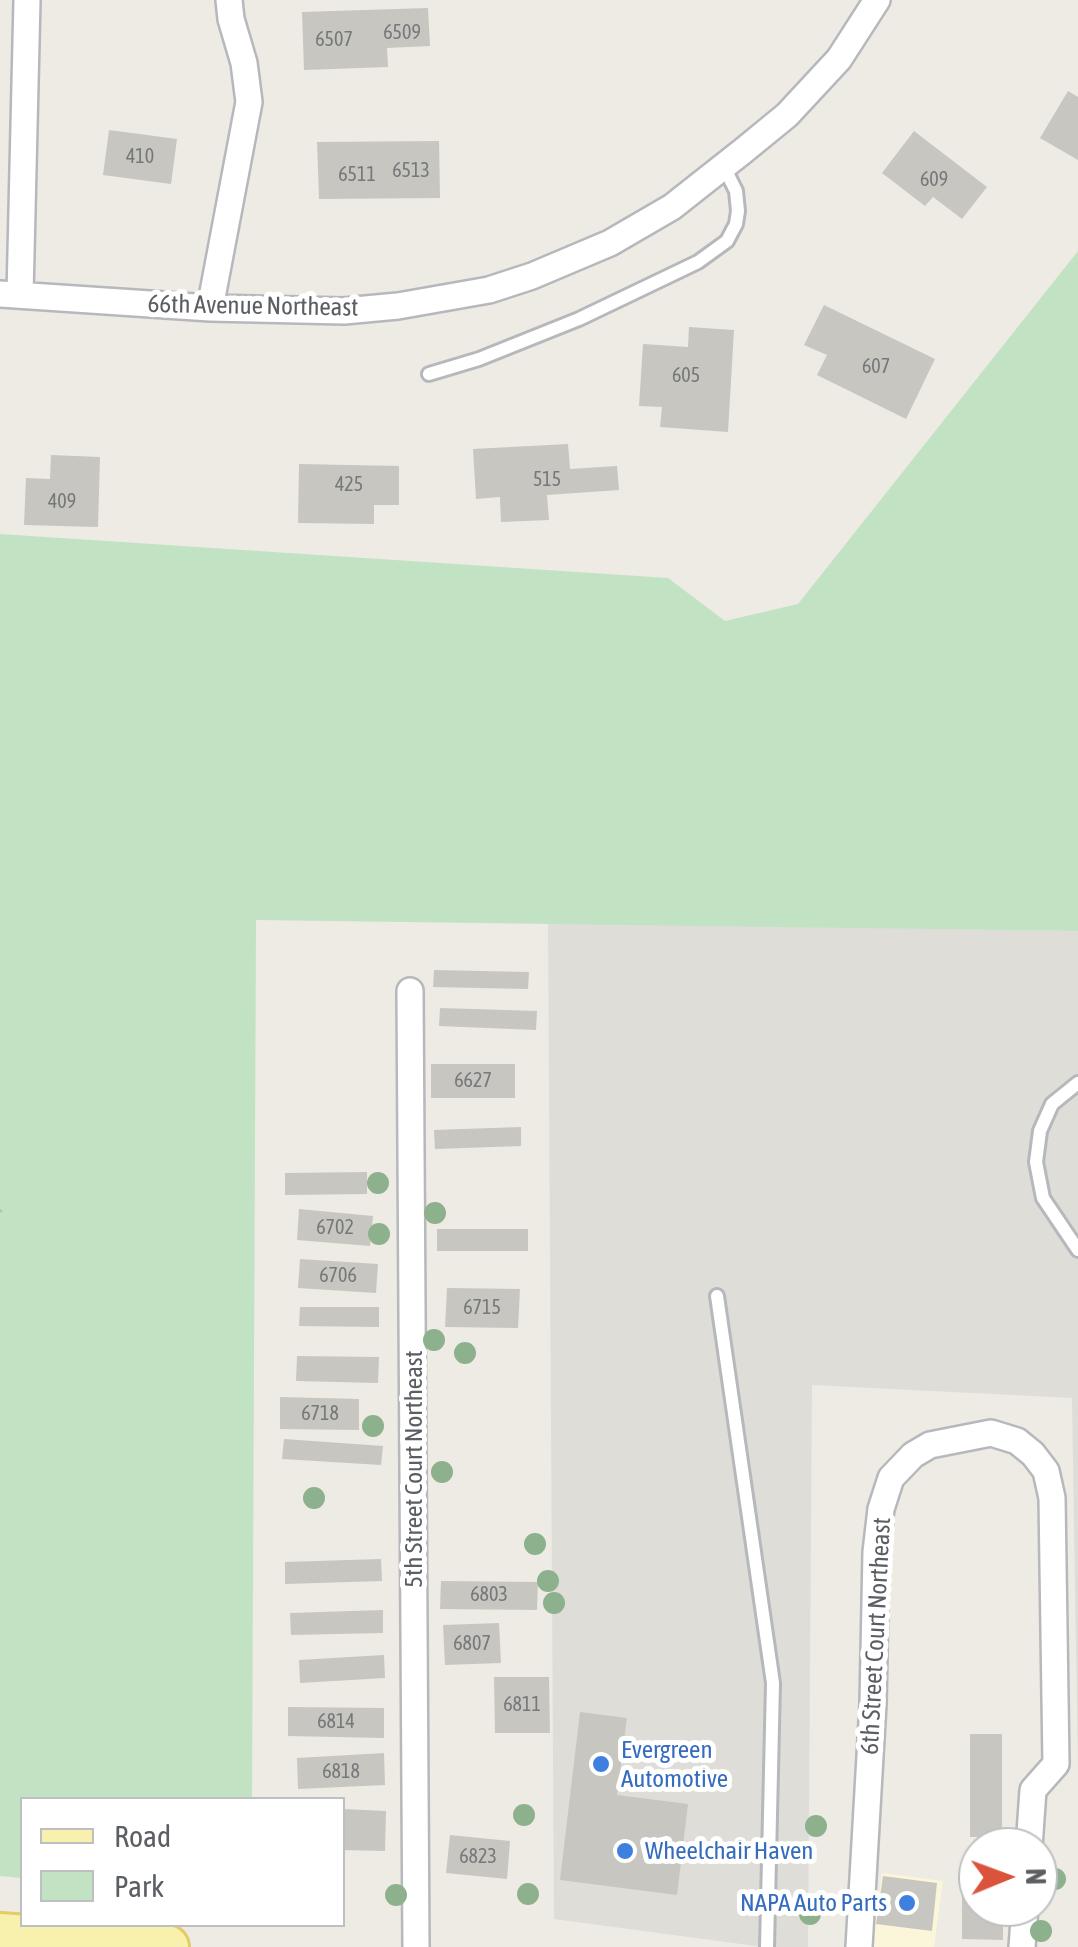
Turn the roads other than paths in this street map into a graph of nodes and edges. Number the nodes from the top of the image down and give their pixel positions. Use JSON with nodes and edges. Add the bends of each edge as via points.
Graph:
{"nodes":[{"id":1,"x":27,"y":0,"type":"edge"},
{"id":2,"x":229,"y":0,"type":"edge"},
{"id":3,"x":877,"y":0,"type":"edge"},
{"id":4,"x":724,"y":167,"type":"junction"},
{"id":5,"x":10,"y":295,"type":"edge"},
{"id":6,"x":210,"y":308,"type":"junction"},
{"id":7,"x":429,"y":374,"type":"dead end"},
{"id":8,"x":410,"y":990,"type":"dead end"},
{"id":9,"x":1078,"y":1083,"type":"edge"},
{"id":10,"x":1078,"y":1250,"type":"edge"},
{"id":11,"x":717,"y":1296,"type":"dead end"},
{"id":12,"x":1030,"y":1827,"type":"edge"},
{"id":13,"x":0,"y":1935,"type":"edge"},
{"id":14,"x":167,"y":1947,"type":"edge"},
{"id":15,"x":416,"y":1947,"type":"edge"},
{"id":16,"x":767,"y":1947,"type":"edge"},
{"id":17,"x":859,"y":1947,"type":"edge"}],
"edges":[{"from":1,"to":5,"type":"street"},
{"from":2,"to":6,"type":"street","via":[[249,102]]},
{"from":3,"to":4,"type":"street","name":"66th Avenue Northeast","via":[[813,87]]},
{"from":4,"to":6,"type":"street","name":"66th Avenue Northeast","via":[[610,243],[489,290],[344,311]]},
{"from":4,"to":7,"type":"lane","via":[[736,191],[736,224],[727,241],[698,262],[579,318]]},
{"from":5,"to":6,"type":"street","name":"66th Avenue Northeast"},
{"from":8,"to":15,"type":"street","name":"5th Street Court Northeast"},
{"from":9,"to":10,"type":"lane","via":[[1052,1104],[1036,1162],[1042,1198]]},
{"from":11,"to":16,"type":"lane","via":[[773,1683]]},
{"from":12,"to":17,"type":"street","name":"6th Street Court Northeast","via":[[1033,1790],[1056,1764],[1052,1498],[1046,1471],[1017,1441],[991,1433],[954,1438],[913,1455],[892,1478],[881,1509]]},
{"from":13,"to":14,"type":"main road"}]}
